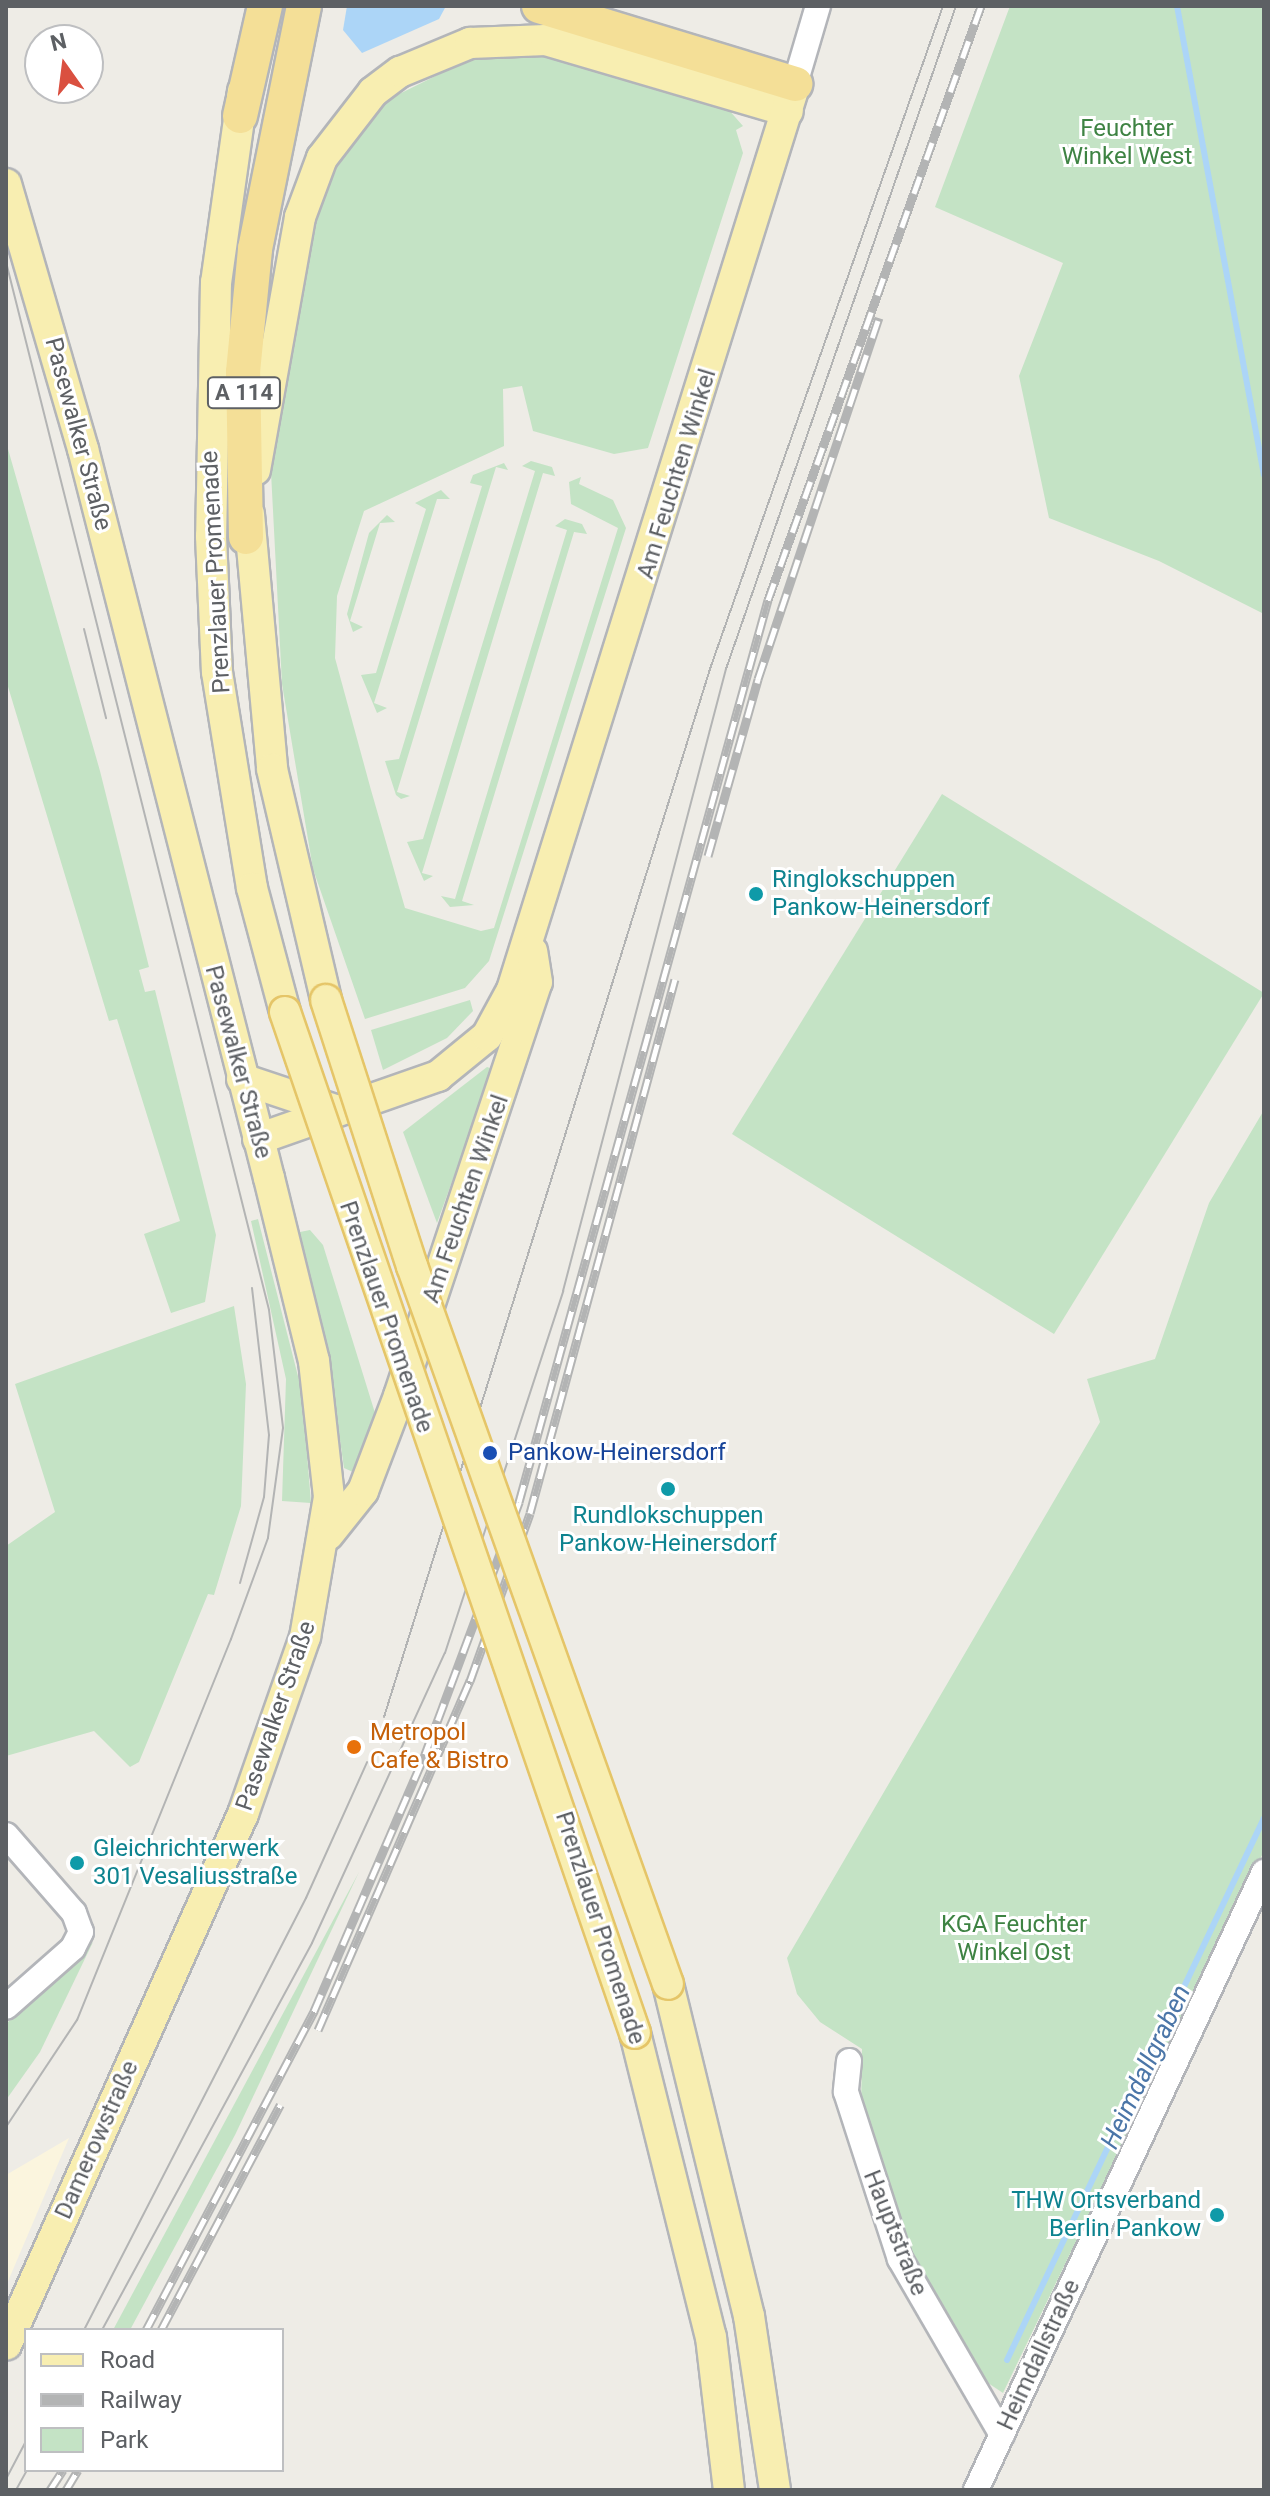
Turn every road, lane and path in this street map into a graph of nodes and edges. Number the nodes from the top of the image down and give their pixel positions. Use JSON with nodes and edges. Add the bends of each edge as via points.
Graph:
{"nodes":[{"id":1,"x":253,"y":6,"type":"edge"},
{"id":2,"x":265,"y":6,"type":"edge"},
{"id":3,"x":304,"y":6,"type":"edge"},
{"id":4,"x":539,"y":6,"type":"edge"},
{"id":5,"x":818,"y":6,"type":"edge"},
{"id":6,"x":791,"y":97,"type":"junction"},
{"id":7,"x":240,"y":116,"type":"junction"},
{"id":8,"x":6,"y":184,"type":"edge"},
{"id":9,"x":18,"y":260,"type":"edge"},
{"id":10,"x":246,"y":537,"type":"junction"},
{"id":11,"x":531,"y":941,"type":"junction"},
{"id":12,"x":242,"y":1079,"type":"junction"},
{"id":13,"x":341,"y":1113,"type":"junction"},
{"id":14,"x":258,"y":1139,"type":"junction"},
{"id":15,"x":328,"y":1535,"type":"junction"},
{"id":16,"x":6,"y":1835,"type":"edge"},
{"id":17,"x":1264,"y":1872,"type":"edge"},
{"id":18,"x":189,"y":1936,"type":"joint"},
{"id":19,"x":6,"y":2007,"type":"edge"},
{"id":20,"x":849,"y":2061,"type":"dead end"},
{"id":21,"x":6,"y":2345,"type":"edge"},
{"id":22,"x":1002,"y":2435,"type":"junction"},
{"id":23,"x":729,"y":2490,"type":"edge"},
{"id":24,"x":775,"y":2490,"type":"edge"},
{"id":25,"x":976,"y":2490,"type":"edge"}],
"edges":[{"from":1,"to":7,"type":"main road","name":"Prenzlauer Promenade"},
{"from":2,"to":7,"type":"highway"},
{"from":3,"to":10,"type":"highway","number":"A 114","via":[[259,212],[243,372]]},
{"from":4,"to":6,"type":"highway"},
{"from":5,"to":6,"type":"street","name":"Am Feuchten Winkel"},
{"from":6,"to":10,"type":"main road","name":"Prenzlauer Promenade","via":[[523,38],[442,51],[373,92],[322,158],[300,217]]},
{"from":6,"to":11,"type":"main road","name":"Am Feuchten Winkel"},
{"from":7,"to":23,"type":"main road","name":"Prenzlauer Promenade","bridge":true,"via":[[210,374],[217,672],[252,888],[285,1012],[635,2033],[711,2337]]},
{"from":8,"to":9,"type":"main road","name":"Pasewalker Straße"},
{"from":9,"to":12,"type":"main road","name":"Pasewalker Straße"},
{"from":10,"to":24,"type":"main road","name":"Prenzlauer Promenade","bridge":true,"via":[[272,769],[326,1000],[387,1195],[668,1984],[749,2316]]},
{"from":11,"to":13,"type":"main road","name":"Am Feuchten Winkel","via":[[487,1036],[468,1054],[438,1076]]},
{"from":11,"to":15,"type":"main road","name":"Am Feuchten Winkel","via":[[537,982],[415,1350],[363,1491]]},
{"from":12,"to":13,"type":"main road"},
{"from":12,"to":14,"type":"main road","name":"Pasewalker Straße"},
{"from":13,"to":14,"type":"main road","name":"Am Feuchten Winkel"},
{"from":14,"to":15,"type":"main road","name":"Pasewalker Straße","via":[[321,1405]]},
{"from":15,"to":18,"type":"main road","name":"Pasewalker Straße","via":[[302,1644],[243,1814]]},
{"from":16,"to":19,"type":"street","via":[[79,1923],[73,1948]]},
{"from":17,"to":22,"type":"street","name":"Heimdallstraße"},
{"from":18,"to":21,"type":"main road","name":"Damerowstraße"},
{"from":20,"to":22,"type":"street","name":"Hauptstraße","via":[[846,2092],[900,2259]]},
{"from":22,"to":25,"type":"street","name":"Heimdallstraße"}]}
